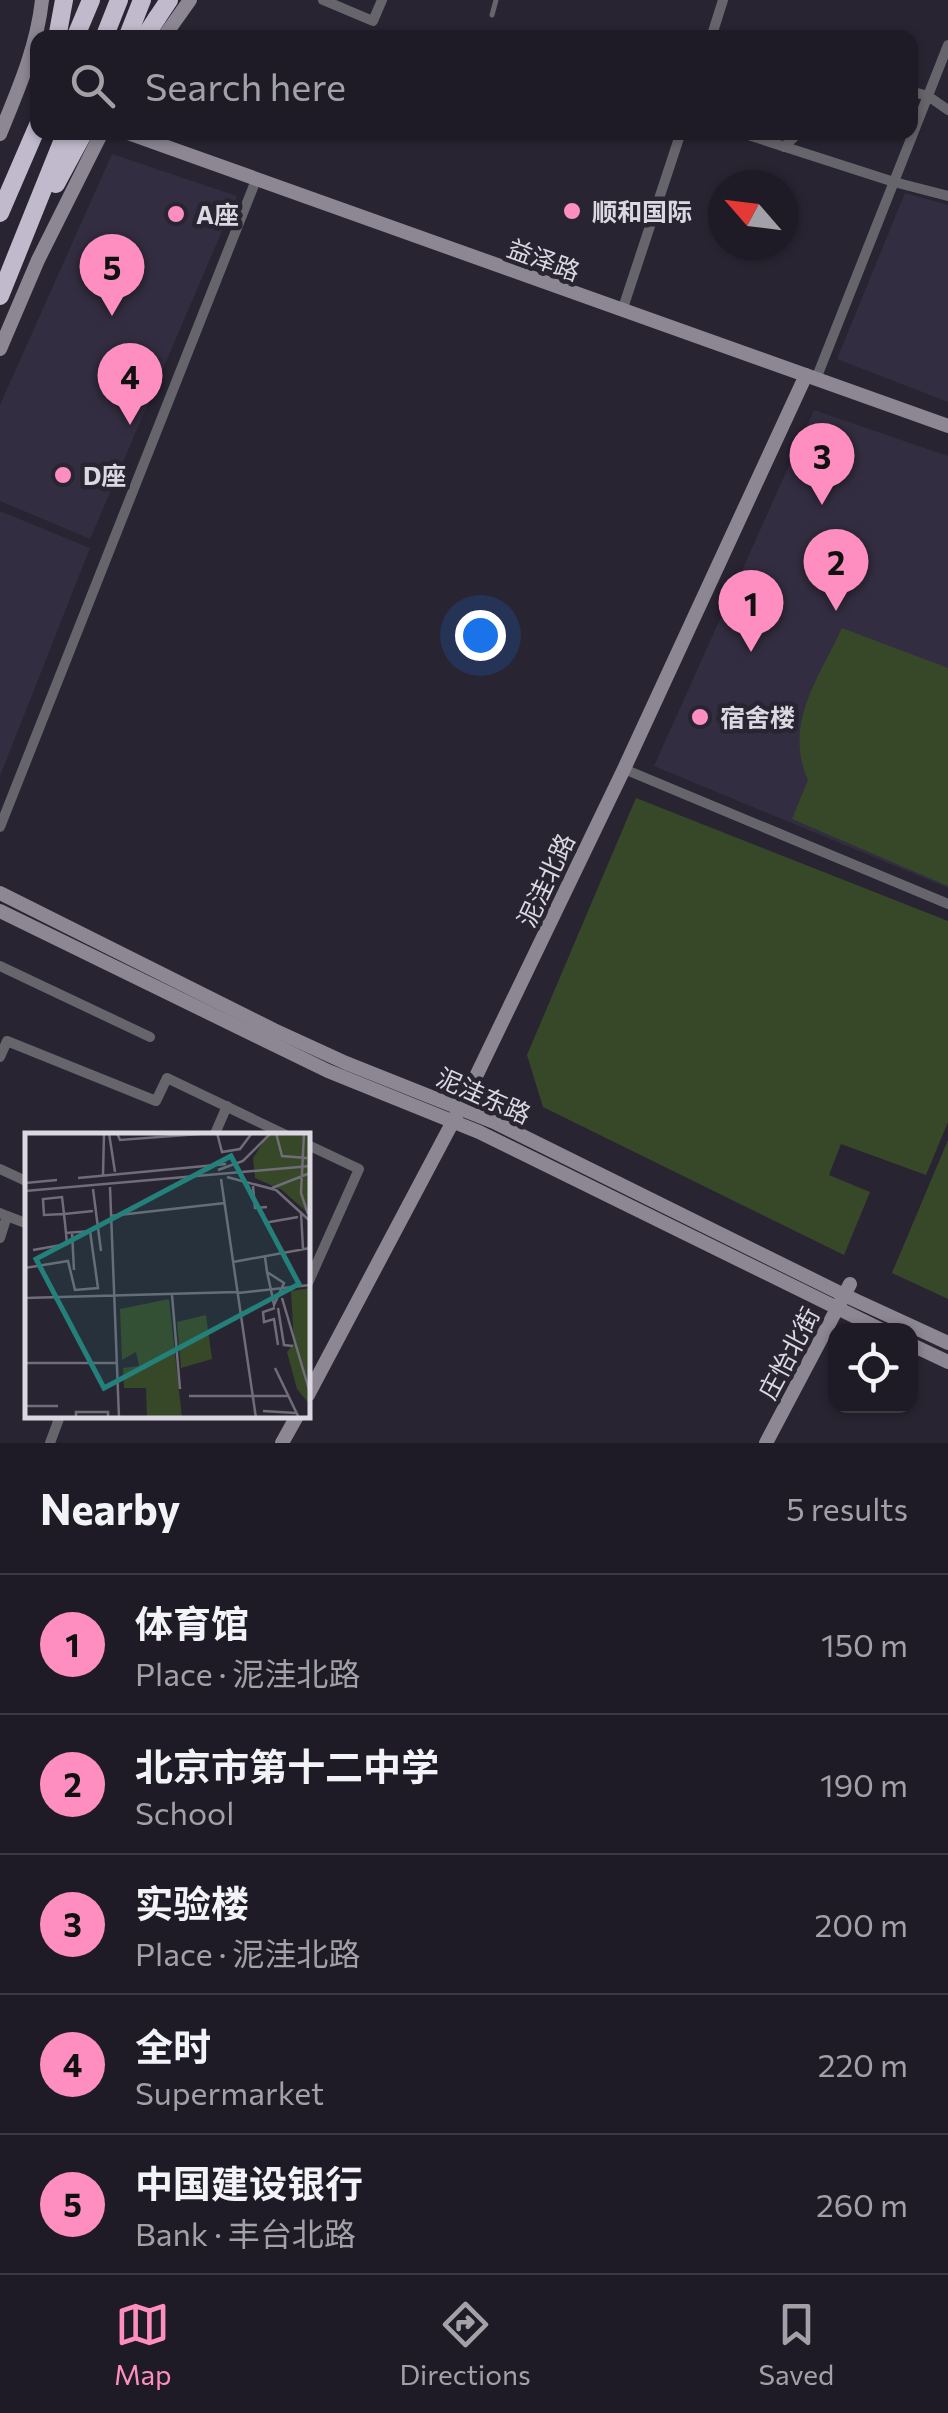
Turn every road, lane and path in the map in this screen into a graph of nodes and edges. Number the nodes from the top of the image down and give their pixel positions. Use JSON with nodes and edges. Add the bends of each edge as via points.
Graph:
{"nodes":[{"id":1,"x":42,"y":0,"type":"edge"},
{"id":2,"x":64,"y":0,"type":"edge"},
{"id":3,"x":90,"y":0,"type":"edge"},
{"id":4,"x":119,"y":0,"type":"edge"},
{"id":5,"x":142,"y":0,"type":"edge"},
{"id":6,"x":323,"y":0,"type":"edge"},
{"id":7,"x":382,"y":0,"type":"edge"},
{"id":8,"x":496,"y":0,"type":"edge"},
{"id":9,"x":723,"y":0,"type":"edge"},
{"id":10,"x":178,"y":2,"type":"edge"},
{"id":11,"x":492,"y":15,"type":"dead end"},
{"id":12,"x":37,"y":30,"type":"edge"},
{"id":13,"x":58,"y":30,"type":"edge"},
{"id":14,"x":77,"y":30,"type":"edge"},
{"id":15,"x":107,"y":30,"type":"edge"},
{"id":16,"x":129,"y":30,"type":"edge"},
{"id":17,"x":149,"y":30,"type":"edge"},
{"id":18,"x":167,"y":30,"type":"edge"},
{"id":19,"x":714,"y":30,"type":"edge"},
{"id":20,"x":948,"y":45,"type":"edge"},
{"id":21,"x":30,"y":55,"type":"edge"},
{"id":22,"x":918,"y":93,"type":"edge"},
{"id":23,"x":928,"y":96,"type":"junction"},
{"id":24,"x":948,"y":110,"type":"edge"},
{"id":25,"x":918,"y":121,"type":"edge"},
{"id":26,"x":0,"y":134,"type":"edge"},
{"id":27,"x":31,"y":140,"type":"edge"},
{"id":28,"x":63,"y":140,"type":"edge"},
{"id":29,"x":80,"y":140,"type":"edge"},
{"id":30,"x":98,"y":140,"type":"edge"},
{"id":31,"x":147,"y":140,"type":"edge"},
{"id":32,"x":679,"y":140,"type":"edge"},
{"id":33,"x":762,"y":140,"type":"edge"},
{"id":34,"x":792,"y":140,"type":"edge"},
{"id":35,"x":911,"y":140,"type":"edge"},
{"id":36,"x":784,"y":148,"type":"junction"},
{"id":37,"x":256,"y":180,"type":"junction"},
{"id":38,"x":894,"y":182,"type":"junction"},
{"id":39,"x":948,"y":196,"type":"edge"},
{"id":40,"x":0,"y":213,"type":"edge"},
{"id":41,"x":22,"y":245,"type":"junction"},
{"id":42,"x":0,"y":296,"type":"edge"},
{"id":43,"x":622,"y":311,"type":"junction"},
{"id":44,"x":0,"y":349,"type":"edge"},
{"id":45,"x":811,"y":377,"type":"junction"},
{"id":46,"x":948,"y":426,"type":"edge"},
{"id":47,"x":624,"y":769,"type":"junction"},
{"id":48,"x":0,"y":827,"type":"edge"},
{"id":49,"x":0,"y":893,"type":"edge"},
{"id":50,"x":948,"y":904,"type":"edge"},
{"id":51,"x":0,"y":911,"type":"edge"},
{"id":52,"x":0,"y":966,"type":"edge"},
{"id":53,"x":150,"y":1037,"type":"dead end"},
{"id":54,"x":0,"y":1057,"type":"edge"},
{"id":55,"x":227,"y":1106,"type":"junction"},
{"id":56,"x":457,"y":1114,"type":"junction"},
{"id":57,"x":215,"y":1133,"type":"edge"},
{"id":58,"x":282,"y":1133,"type":"edge"},
{"id":59,"x":310,"y":1146,"type":"edge"},
{"id":60,"x":0,"y":1169,"type":"edge"},
{"id":61,"x":25,"y":1181,"type":"edge"},
{"id":62,"x":4,"y":1214,"type":"edge"},
{"id":63,"x":0,"y":1238,"type":"edge"},
{"id":64,"x":310,"y":1279,"type":"edge"},
{"id":65,"x":844,"y":1296,"type":"junction"},
{"id":66,"x":874,"y":1323,"type":"edge"},
{"id":67,"x":948,"y":1343,"type":"edge"},
{"id":68,"x":918,"y":1348,"type":"edge"},
{"id":69,"x":948,"y":1362,"type":"edge"},
{"id":70,"x":310,"y":1391,"type":"edge"},
{"id":71,"x":59,"y":1418,"type":"edge"},
{"id":72,"x":296,"y":1418,"type":"edge"},
{"id":73,"x":50,"y":1443,"type":"edge"},
{"id":74,"x":282,"y":1443,"type":"edge"},
{"id":75,"x":766,"y":1443,"type":"edge"}],
"edges":[{"from":1,"to":12,"type":"street"},
{"from":2,"to":13,"type":"highway"},
{"from":3,"to":14,"type":"highway"},
{"from":4,"to":15,"type":"highway"},
{"from":5,"to":16,"type":"highway"},
{"from":6,"to":7,"type":"street","via":[[373,20]]},
{"from":8,"to":11,"type":"lane"},
{"from":9,"to":19,"type":"street"},
{"from":10,"to":17,"type":"highway","bridge":true},
{"from":10,"to":18,"type":"street"},
{"from":20,"to":23,"type":"street"},
{"from":21,"to":26,"type":"street"},
{"from":22,"to":23,"type":"street"},
{"from":23,"to":24,"type":"street"},
{"from":23,"to":25,"type":"street"},
{"from":27,"to":40,"type":"highway"},
{"from":28,"to":41,"type":"highway"},
{"from":29,"to":41,"type":"highway"},
{"from":30,"to":44,"type":"street"},
{"from":31,"to":37,"type":"street","name":"益泽路"},
{"from":32,"to":43,"type":"street"},
{"from":33,"to":36,"type":"street"},
{"from":34,"to":36,"type":"street"},
{"from":35,"to":38,"type":"street"},
{"from":36,"to":38,"type":"street"},
{"from":37,"to":43,"type":"street","name":"益泽路"},
{"from":37,"to":48,"type":"street"},
{"from":38,"to":39,"type":"street"},
{"from":38,"to":45,"type":"street"},
{"from":41,"to":42,"type":"highway"},
{"from":43,"to":45,"type":"street","name":"益泽路"},
{"from":45,"to":46,"type":"street","name":"益泽路"},
{"from":45,"to":47,"type":"street","name":"泥洼北路"},
{"from":47,"to":50,"type":"street"},
{"from":47,"to":56,"type":"street","name":"泥洼北路"},
{"from":49,"to":56,"type":"street","name":"泥洼东路"},
{"from":51,"to":56,"type":"street","name":"泥洼东路","via":[[328,1071]]},
{"from":52,"to":53,"type":"street"},
{"from":54,"to":55,"type":"street","via":[[7,1041],[156,1101],[167,1078]]},
{"from":55,"to":57,"type":"street"},
{"from":55,"to":58,"type":"street"},
{"from":56,"to":65,"type":"street","name":"泥洼东路"},
{"from":56,"to":70,"type":"street","name":"泥洼北路"},
{"from":59,"to":64,"type":"street","via":[[359,1169]]},
{"from":60,"to":61,"type":"street"},
{"from":62,"to":63,"type":"street"},
{"from":65,"to":66,"type":"street","name":"泥洼东路"},
{"from":65,"to":67,"type":"street","name":"泥洼东路"},
{"from":65,"to":75,"type":"street","name":"庄怡北街"},
{"from":68,"to":69,"type":"street"},
{"from":71,"to":73,"type":"street"},
{"from":72,"to":74,"type":"street"}]}
